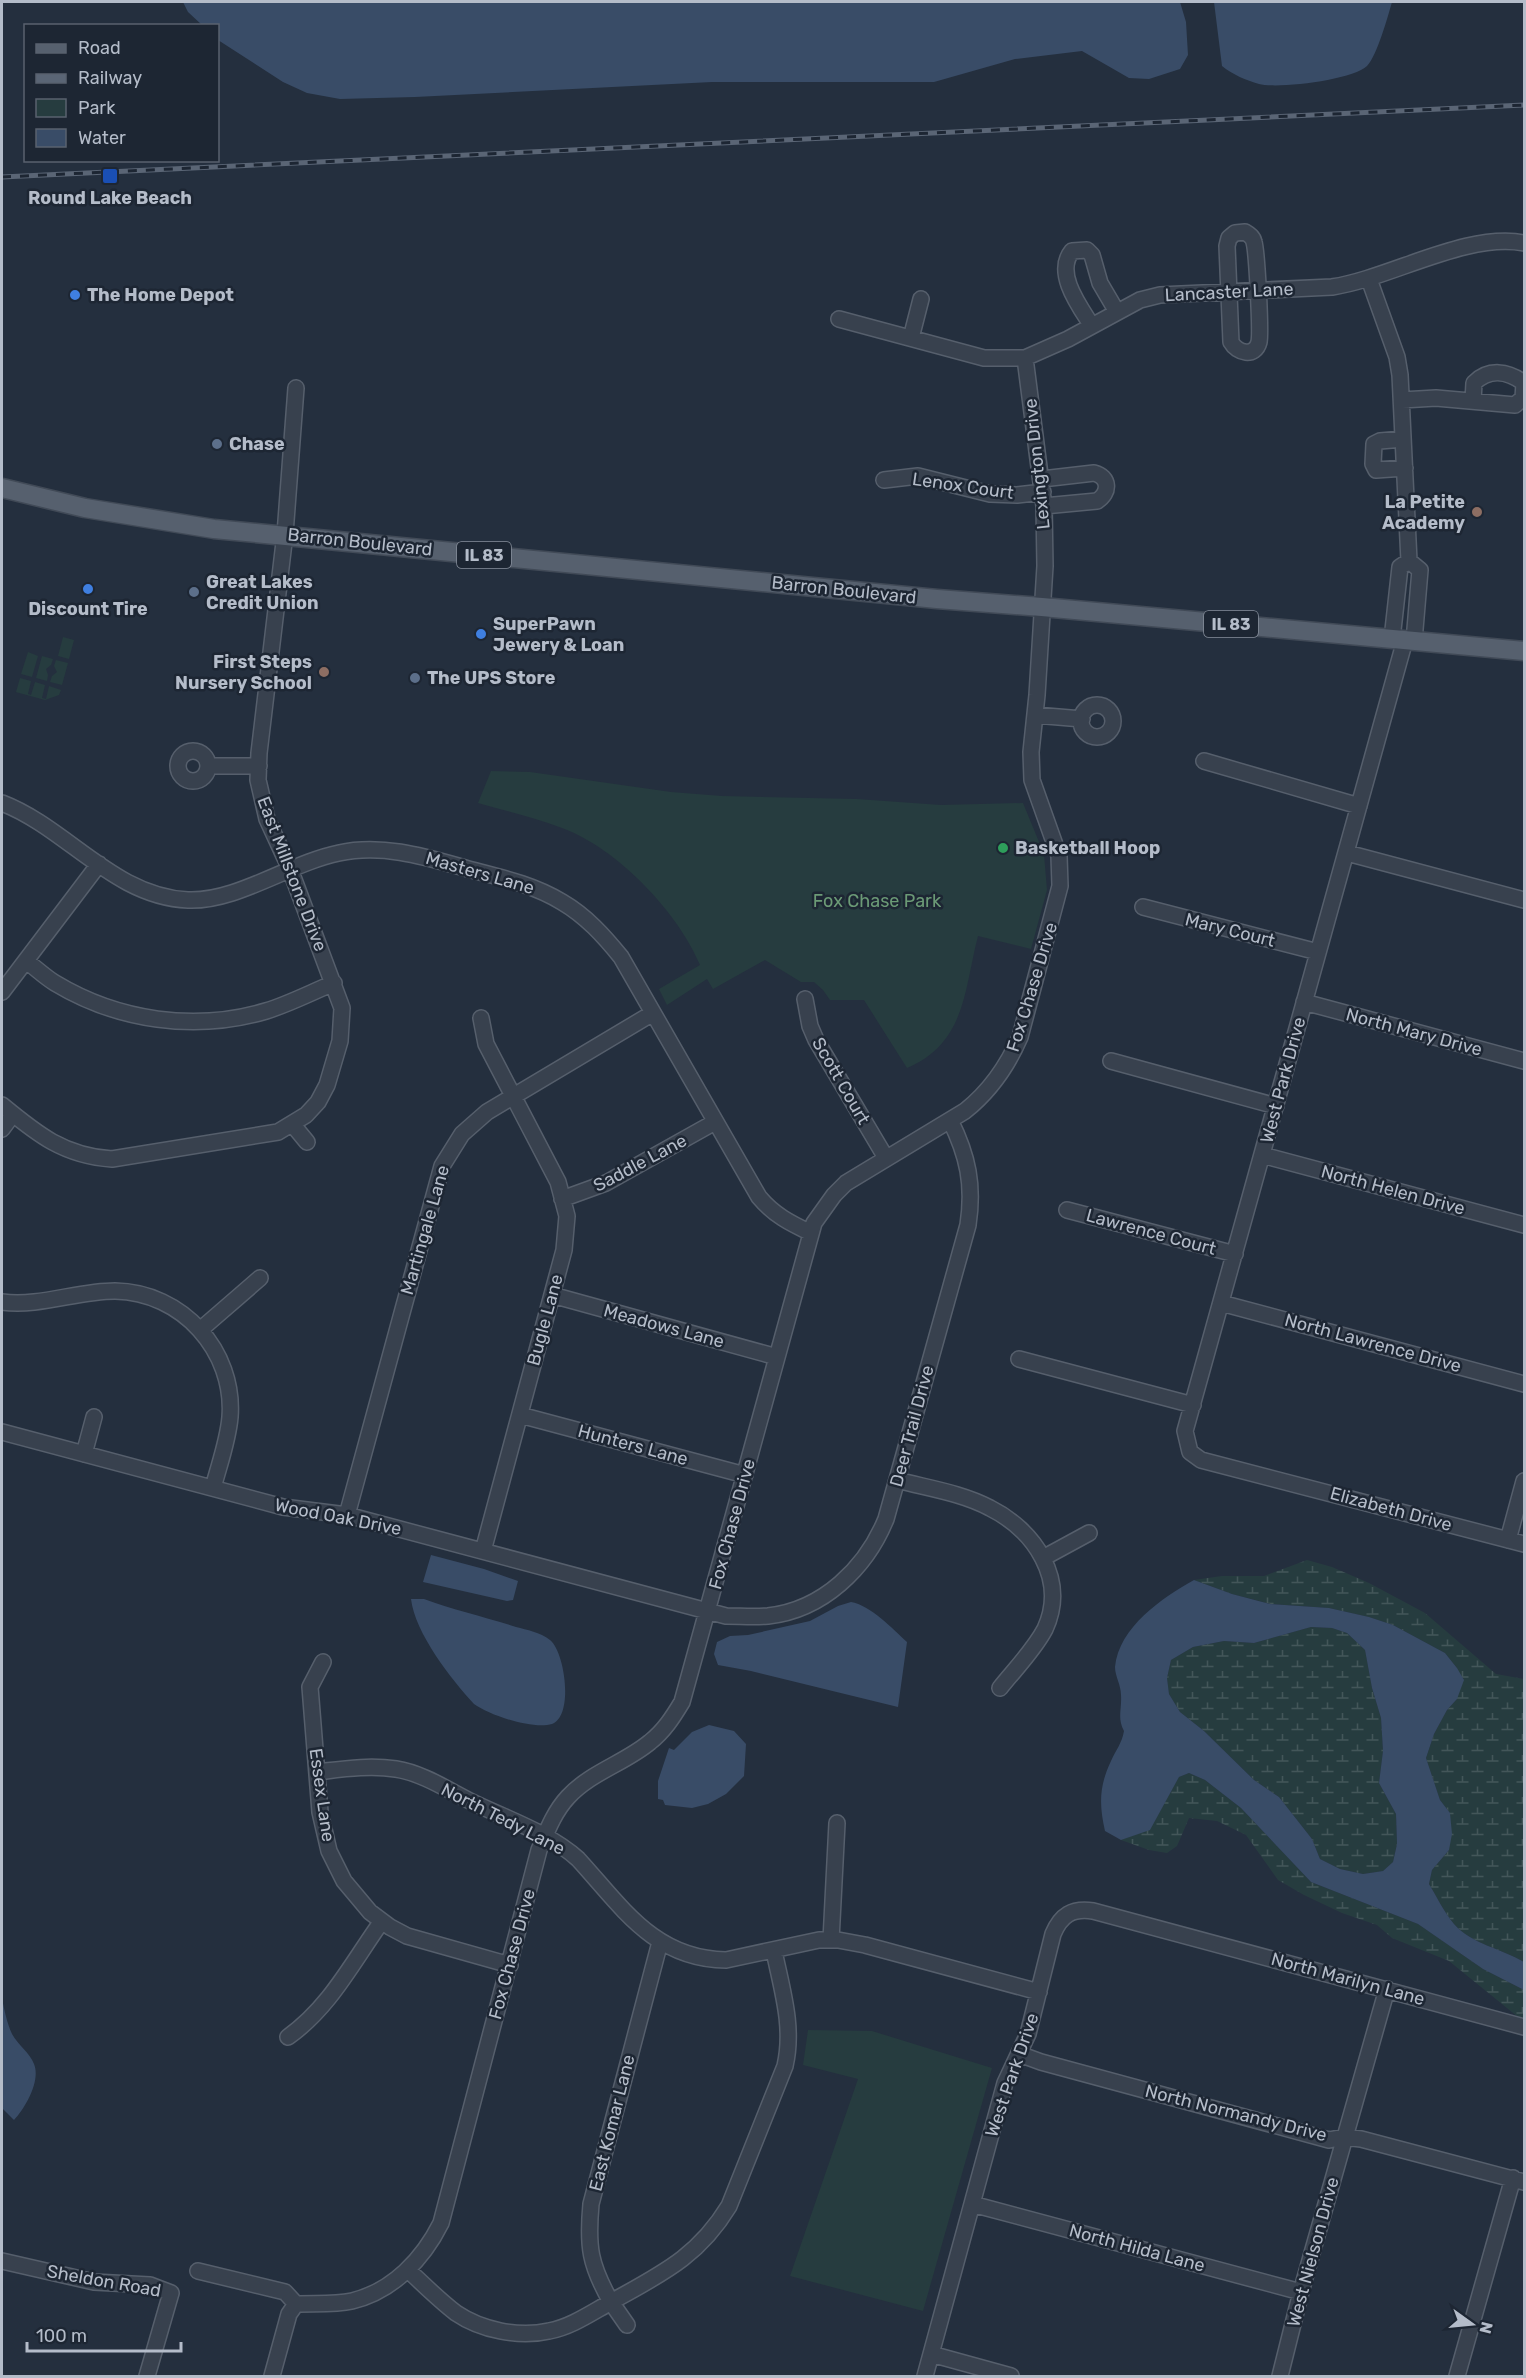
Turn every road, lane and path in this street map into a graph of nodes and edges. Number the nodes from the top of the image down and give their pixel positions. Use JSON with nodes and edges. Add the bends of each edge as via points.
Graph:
{"nodes":[{"id":1,"x":1524,"y":243,"type":"edge"},
{"id":2,"x":1369,"y":279,"type":"junction"},
{"id":3,"x":1257,"y":291,"type":"junction"},
{"id":4,"x":1228,"y":293,"type":"junction"},
{"id":5,"x":921,"y":299,"type":"dead end"},
{"id":6,"x":1118,"y":312,"type":"junction"},
{"id":7,"x":839,"y":319,"type":"dead end"},
{"id":8,"x":1092,"y":326,"type":"junction"},
{"id":9,"x":911,"y":338,"type":"junction"},
{"id":10,"x":1025,"y":358,"type":"junction"},
{"id":11,"x":296,"y":388,"type":"dead end"},
{"id":12,"x":1402,"y":400,"type":"junction"},
{"id":13,"x":1473,"y":401,"type":"dead end"},
{"id":14,"x":1404,"y":439,"type":"junction"},
{"id":15,"x":1405,"y":468,"type":"junction"},
{"id":16,"x":884,"y":480,"type":"dead end"},
{"id":17,"x":2,"y":488,"type":"edge"},
{"id":18,"x":1043,"y":492,"type":"junction"},
{"id":19,"x":285,"y":534,"type":"junction"},
{"id":20,"x":1409,"y":561,"type":"junction"},
{"id":21,"x":1042,"y":607,"type":"junction"},
{"id":22,"x":1404,"y":640,"type":"junction"},
{"id":23,"x":1524,"y":651,"type":"edge"},
{"id":24,"x":1035,"y":715,"type":"junction"},
{"id":25,"x":1082,"y":719,"type":"dead end"},
{"id":26,"x":1204,"y":761,"type":"dead end"},
{"id":27,"x":208,"y":766,"type":"dead end"},
{"id":28,"x":259,"y":766,"type":"junction"},
{"id":29,"x":2,"y":802,"type":"edge"},
{"id":30,"x":1359,"y":806,"type":"junction"},
{"id":31,"x":1347,"y":853,"type":"junction"},
{"id":32,"x":99,"y":864,"type":"junction"},
{"id":33,"x":290,"y":869,"type":"junction"},
{"id":34,"x":1524,"y":900,"type":"edge"},
{"id":35,"x":1143,"y":907,"type":"dead end"},
{"id":36,"x":1318,"y":952,"type":"junction"},
{"id":37,"x":26,"y":961,"type":"junction"},
{"id":38,"x":334,"y":984,"type":"junction"},
{"id":39,"x":2,"y":992,"type":"edge"},
{"id":40,"x":805,"y":999,"type":"dead end"},
{"id":41,"x":1304,"y":1002,"type":"junction"},
{"id":42,"x":653,"y":1013,"type":"junction"},
{"id":43,"x":481,"y":1018,"type":"dead end"},
{"id":44,"x":1524,"y":1061,"type":"edge"},
{"id":45,"x":1111,"y":1062,"type":"dead end"},
{"id":46,"x":512,"y":1096,"type":"junction"},
{"id":47,"x":1276,"y":1106,"type":"junction"},
{"id":48,"x":7,"y":1109,"type":"edge"},
{"id":49,"x":950,"y":1120,"type":"junction"},
{"id":50,"x":715,"y":1122,"type":"junction"},
{"id":51,"x":293,"y":1125,"type":"junction"},
{"id":52,"x":2,"y":1129,"type":"edge"},
{"id":53,"x":307,"y":1142,"type":"dead end"},
{"id":54,"x":1262,"y":1155,"type":"junction"},
{"id":55,"x":886,"y":1158,"type":"junction"},
{"id":56,"x":562,"y":1199,"type":"junction"},
{"id":57,"x":1067,"y":1210,"type":"dead end"},
{"id":58,"x":1524,"y":1225,"type":"edge"},
{"id":59,"x":811,"y":1233,"type":"junction"},
{"id":60,"x":1235,"y":1254,"type":"junction"},
{"id":61,"x":260,"y":1278,"type":"dead end"},
{"id":62,"x":552,"y":1295,"type":"junction"},
{"id":63,"x":2,"y":1302,"type":"edge"},
{"id":64,"x":1221,"y":1303,"type":"junction"},
{"id":65,"x":200,"y":1330,"type":"junction"},
{"id":66,"x":777,"y":1357,"type":"junction"},
{"id":67,"x":1020,"y":1359,"type":"dead end"},
{"id":68,"x":1524,"y":1384,"type":"edge"},
{"id":69,"x":1193,"y":1405,"type":"junction"},
{"id":70,"x":520,"y":1415,"type":"junction"},
{"id":71,"x":94,"y":1417,"type":"dead end"},
{"id":72,"x":2,"y":1432,"type":"edge"},
{"id":73,"x":84,"y":1454,"type":"junction"},
{"id":74,"x":1257,"y":1474,"type":"joint"},
{"id":75,"x":745,"y":1475,"type":"junction"},
{"id":76,"x":897,"y":1480,"type":"junction"},
{"id":77,"x":1524,"y":1481,"type":"edge"},
{"id":78,"x":213,"y":1488,"type":"junction"},
{"id":79,"x":347,"y":1515,"type":"junction"},
{"id":80,"x":1089,"y":1533,"type":"dead end"},
{"id":81,"x":1508,"y":1540,"type":"junction"},
{"id":82,"x":1524,"y":1544,"type":"edge"},
{"id":83,"x":483,"y":1551,"type":"junction"},
{"id":84,"x":1043,"y":1558,"type":"junction"},
{"id":85,"x":709,"y":1611,"type":"junction"},
{"id":86,"x":323,"y":1662,"type":"dead end"},
{"id":87,"x":1000,"y":1688,"type":"dead end"},
{"id":88,"x":317,"y":1772,"type":"junction"},
{"id":89,"x":837,"y":1823,"type":"dead end"},
{"id":90,"x":544,"y":1837,"type":"junction"},
{"id":91,"x":382,"y":1921,"type":"junction"},
{"id":92,"x":1171,"y":1931,"type":"joint"},
{"id":93,"x":831,"y":1940,"type":"junction"},
{"id":94,"x":660,"y":1942,"type":"junction"},
{"id":95,"x":774,"y":1951,"type":"junction"},
{"id":96,"x":510,"y":1965,"type":"junction"},
{"id":97,"x":1387,"y":1989,"type":"junction"},
{"id":98,"x":1039,"y":1992,"type":"junction"},
{"id":99,"x":1524,"y":2027,"type":"edge"},
{"id":100,"x":288,"y":2037,"type":"dead end"},
{"id":101,"x":1018,"y":2054,"type":"junction"},
{"id":102,"x":1344,"y":2137,"type":"junction"},
{"id":103,"x":1519,"y":2180,"type":"edge"},
{"id":104,"x":972,"y":2204,"type":"junction"},
{"id":105,"x":2,"y":2261,"type":"edge"},
{"id":106,"x":408,"y":2270,"type":"junction"},
{"id":107,"x":198,"y":2271,"type":"dead end"},
{"id":108,"x":1301,"y":2292,"type":"junction"},
{"id":109,"x":611,"y":2302,"type":"junction"},
{"id":110,"x":296,"y":2304,"type":"junction"},
{"id":111,"x":627,"y":2325,"type":"dead end"},
{"id":112,"x":931,"y":2354,"type":"junction"},
{"id":113,"x":147,"y":2376,"type":"edge"},
{"id":114,"x":272,"y":2376,"type":"edge"},
{"id":115,"x":924,"y":2376,"type":"edge"},
{"id":116,"x":1011,"y":2376,"type":"edge"},
{"id":117,"x":1280,"y":2376,"type":"edge"},
{"id":118,"x":1457,"y":2376,"type":"edge"}],
"edges":[{"from":1,"to":2,"type":"street","name":"Lancaster Lane","via":[[1480,243]]},
{"from":2,"to":3,"type":"street","name":"Lancaster Lane","via":[[1332,287]]},
{"from":2,"to":12,"type":"street","via":[[1397,357]]},
{"from":3,"to":4,"type":"street","name":"Lancaster Lane"},
{"from":3,"to":4,"type":"street","via":[[1255,244],[1245,232],[1229,238]]},
{"from":3,"to":4,"type":"street","via":[[1259,341],[1251,352],[1240,352],[1231,342]]},
{"from":4,"to":6,"type":"street","name":"Lancaster Lane","via":[[1160,295]]},
{"from":5,"to":9,"type":"street"},
{"from":6,"to":8,"type":"street","name":"Lancaster Lane"},
{"from":6,"to":8,"type":"street","via":[[1100,283],[1092,255],[1087,250],[1072,251],[1065,266],[1071,291]]},
{"from":7,"to":9,"type":"street","name":"Lancaster Lane"},
{"from":8,"to":10,"type":"street","name":"Lancaster Lane"},
{"from":9,"to":10,"type":"street","name":"Lancaster Lane","via":[[984,358]]},
{"from":10,"to":18,"type":"street","name":"Lexington Drive"},
{"from":11,"to":19,"type":"street","name":"East Millstone Drive"},
{"from":12,"to":13,"type":"street"},
{"from":12,"to":14,"type":"street"},
{"from":14,"to":15,"type":"street"},
{"from":14,"to":15,"type":"street","via":[[1374,444],[1372,465],[1376,470]]},
{"from":15,"to":20,"type":"street"},
{"from":16,"to":18,"type":"street","name":"Lenox Court","via":[[918,476],[990,494]]},
{"from":17,"to":19,"type":"main road","name":"Barron Boulevard","number":"IL 83","via":[[85,508],[214,529]]},
{"from":18,"to":21,"type":"street","name":"Lexington Drive"},
{"from":19,"to":21,"type":"main road","name":"Barron Boulevard","number":"IL 83"},
{"from":19,"to":28,"type":"street","name":"East Millstone Drive"},
{"from":20,"to":22,"type":"street","via":[[1400,567]]},
{"from":20,"to":22,"type":"street","via":[[1420,570]]},
{"from":21,"to":22,"type":"main road","number":"IL 83"},
{"from":21,"to":24,"type":"street","name":"Fox Chase Drive"},
{"from":22,"to":23,"type":"main road","number":"IL 83"},
{"from":22,"to":30,"type":"street","name":"West Park Drive"},
{"from":24,"to":25,"type":"street"},
{"from":24,"to":49,"type":"street","name":"Fox Chase Drive","via":[[1032,780],[1059,856],[1058,901],[1013,1054],[981,1098]]},
{"from":26,"to":30,"type":"street"},
{"from":27,"to":28,"type":"street"},
{"from":28,"to":33,"type":"street","name":"East Millstone Drive","via":[[267,819]]},
{"from":29,"to":32,"type":"street","name":"Masters Lane","via":[[43,823]]},
{"from":30,"to":31,"type":"street","name":"West Park Drive"},
{"from":31,"to":34,"type":"street"},
{"from":31,"to":36,"type":"street","name":"West Park Drive"},
{"from":32,"to":33,"type":"street","name":"Masters Lane","via":[[144,890],[189,900],[226,894]]},
{"from":32,"to":37,"type":"street"},
{"from":33,"to":38,"type":"street","name":"East Millstone Drive"},
{"from":33,"to":42,"type":"street","name":"Masters Lane","via":[[340,852],[397,851],[541,891],[563,902],[603,935],[621,957]]},
{"from":35,"to":36,"type":"street","name":"Mary Court"},
{"from":36,"to":41,"type":"street","name":"West Park Drive"},
{"from":37,"to":38,"type":"street","via":[[52,981],[97,1004],[170,1021],[244,1016]]},
{"from":37,"to":39,"type":"street"},
{"from":38,"to":51,"type":"street","name":"East Millstone Drive","via":[[343,1025],[327,1085],[318,1102]]},
{"from":40,"to":55,"type":"street","name":"Scott Court","via":[[816,1040]]},
{"from":41,"to":44,"type":"street","name":"North Mary Drive"},
{"from":41,"to":47,"type":"street","name":"West Park Drive"},
{"from":42,"to":46,"type":"street","name":"Martingale Lane"},
{"from":42,"to":50,"type":"street","name":"Masters Lane"},
{"from":43,"to":46,"type":"street","name":"Bugle Lane","via":[[486,1044]]},
{"from":45,"to":47,"type":"street"},
{"from":46,"to":56,"type":"street","name":"Bugle Lane","via":[[558,1182]]},
{"from":46,"to":79,"type":"street","name":"Martingale Lane","via":[[476,1119],[442,1166]]},
{"from":47,"to":54,"type":"street","name":"West Park Drive"},
{"from":48,"to":51,"type":"street","via":[[58,1147],[112,1159],[257,1137]]},
{"from":48,"to":52,"type":"street"},
{"from":49,"to":55,"type":"street","name":"Fox Chase Drive"},
{"from":49,"to":76,"type":"street","name":"Deer Trail Drive","via":[[967,1162],[969,1218]]},
{"from":50,"to":56,"type":"street","name":"Saddle Lane","via":[[606,1184]]},
{"from":50,"to":59,"type":"street","name":"Masters Lane","via":[[770,1210]]},
{"from":51,"to":53,"type":"street"},
{"from":54,"to":58,"type":"street","name":"North Helen Drive"},
{"from":54,"to":60,"type":"street","name":"West Park Drive"},
{"from":55,"to":59,"type":"street","name":"Fox Chase Drive","via":[[846,1183],[814,1223]]},
{"from":56,"to":62,"type":"street","name":"Bugle Lane","via":[[567,1216],[566,1235]]},
{"from":57,"to":60,"type":"street","name":"Lawrence Court"},
{"from":59,"to":66,"type":"street","name":"Fox Chase Drive"},
{"from":60,"to":64,"type":"street","name":"West Park Drive"},
{"from":61,"to":65,"type":"street"},
{"from":62,"to":66,"type":"street","name":"Meadows Lane"},
{"from":62,"to":70,"type":"street","name":"Bugle Lane"},
{"from":63,"to":65,"type":"street","via":[[130,1292],[168,1304]]},
{"from":64,"to":68,"type":"street","name":"North Lawrence Drive"},
{"from":64,"to":69,"type":"street","name":"West Park Drive"},
{"from":65,"to":78,"type":"street","via":[[220,1361],[229,1397],[227,1435]]},
{"from":66,"to":75,"type":"street","name":"Fox Chase Drive"},
{"from":67,"to":69,"type":"street"},
{"from":69,"to":74,"type":"street","name":"West Park Drive","via":[[1185,1431],[1190,1452],[1201,1460]]},
{"from":70,"to":75,"type":"street","name":"Hunters Lane"},
{"from":70,"to":83,"type":"street","name":"Bugle Lane"},
{"from":71,"to":73,"type":"street"},
{"from":72,"to":73,"type":"street","name":"Wood Oak Drive"},
{"from":73,"to":78,"type":"street","name":"Wood Oak Drive"},
{"from":74,"to":81,"type":"street","name":"Elizabeth Drive"},
{"from":75,"to":85,"type":"street","name":"Fox Chase Drive"},
{"from":76,"to":84,"type":"street","via":[[990,1507],[1023,1531]]},
{"from":76,"to":85,"type":"street","name":"Deer Trail Drive","via":[[871,1552],[829,1593],[770,1616],[726,1616]]},
{"from":77,"to":81,"type":"street"},
{"from":78,"to":79,"type":"street","name":"Wood Oak Drive","via":[[283,1507]]},
{"from":79,"to":83,"type":"street","name":"Wood Oak Drive"},
{"from":80,"to":84,"type":"street"},
{"from":81,"to":82,"type":"street","name":"Elizabeth Drive"},
{"from":83,"to":85,"type":"street","name":"Wood Oak Drive"},
{"from":84,"to":87,"type":"street","via":[[1053,1584],[1050,1616],[1040,1637]]},
{"from":85,"to":90,"type":"street","name":"Fox Chase Drive","via":[[682,1702],[666,1727],[649,1743],[569,1796]]},
{"from":86,"to":88,"type":"street","name":"Essex Lane","via":[[310,1687]]},
{"from":88,"to":90,"type":"street","name":"North Tedy Lane","via":[[398,1769]]},
{"from":88,"to":91,"type":"street","name":"Essex Lane","via":[[323,1831],[336,1866],[360,1901]]},
{"from":89,"to":93,"type":"street"},
{"from":90,"to":94,"type":"street","name":"North Tedy Lane","via":[[578,1859]]},
{"from":90,"to":96,"type":"street","name":"Fox Chase Drive"},
{"from":91,"to":96,"type":"street","name":"Essex Lane","via":[[407,1936]]},
{"from":91,"to":100,"type":"street","via":[[316,2014]]},
{"from":92,"to":97,"type":"street","name":"North Marilyn Lane"},
{"from":92,"to":98,"type":"street","name":"West Park Drive","via":[[1093,1911],[1068,1913],[1053,1934]]},
{"from":93,"to":95,"type":"street","name":"North Tedy Lane"},
{"from":93,"to":98,"type":"street","name":"North Tedy Lane","via":[[865,1945]]},
{"from":94,"to":95,"type":"street","name":"North Tedy Lane","via":[[687,1955],[711,1960]]},
{"from":94,"to":109,"type":"street","name":"East Komar Lane","via":[[591,2204],[588,2235],[592,2263]]},
{"from":95,"to":109,"type":"street","via":[[790,2030],[789,2051],[729,2206],[703,2243],[685,2258]]},
{"from":96,"to":106,"type":"street","name":"Fox Chase Drive","via":[[441,2223]]},
{"from":97,"to":99,"type":"street","name":"North Marilyn Lane"},
{"from":97,"to":102,"type":"street","name":"West Nielson Drive"},
{"from":98,"to":101,"type":"street","name":"West Park Drive","via":[[1028,2034]]},
{"from":101,"to":102,"type":"street","name":"North Normandy Drive","via":[[1329,2140]]},
{"from":101,"to":104,"type":"street","name":"West Park Drive","via":[[1005,2083]]},
{"from":102,"to":103,"type":"street","name":"North Normandy Drive"},
{"from":102,"to":108,"type":"street","name":"West Nielson Drive"},
{"from":103,"to":118,"type":"street"},
{"from":104,"to":108,"type":"street","name":"North Hilda Lane"},
{"from":104,"to":112,"type":"street","name":"West Park Drive"},
{"from":105,"to":113,"type":"street","name":"Sheldon Road","via":[[94,2282],[150,2285],[171,2293]]},
{"from":106,"to":109,"type":"street","via":[[469,2321],[507,2332],[549,2332]]},
{"from":106,"to":110,"type":"street","name":"Fox Chase Drive","via":[[390,2284],[353,2301]]},
{"from":107,"to":110,"type":"street","via":[[285,2292]]},
{"from":108,"to":117,"type":"street","name":"West Nielson Drive"},
{"from":109,"to":111,"type":"street","name":"East Komar Lane"},
{"from":110,"to":114,"type":"street","via":[[289,2314]]},
{"from":112,"to":115,"type":"street","name":"West Park Drive"},
{"from":112,"to":116,"type":"street"}]}
